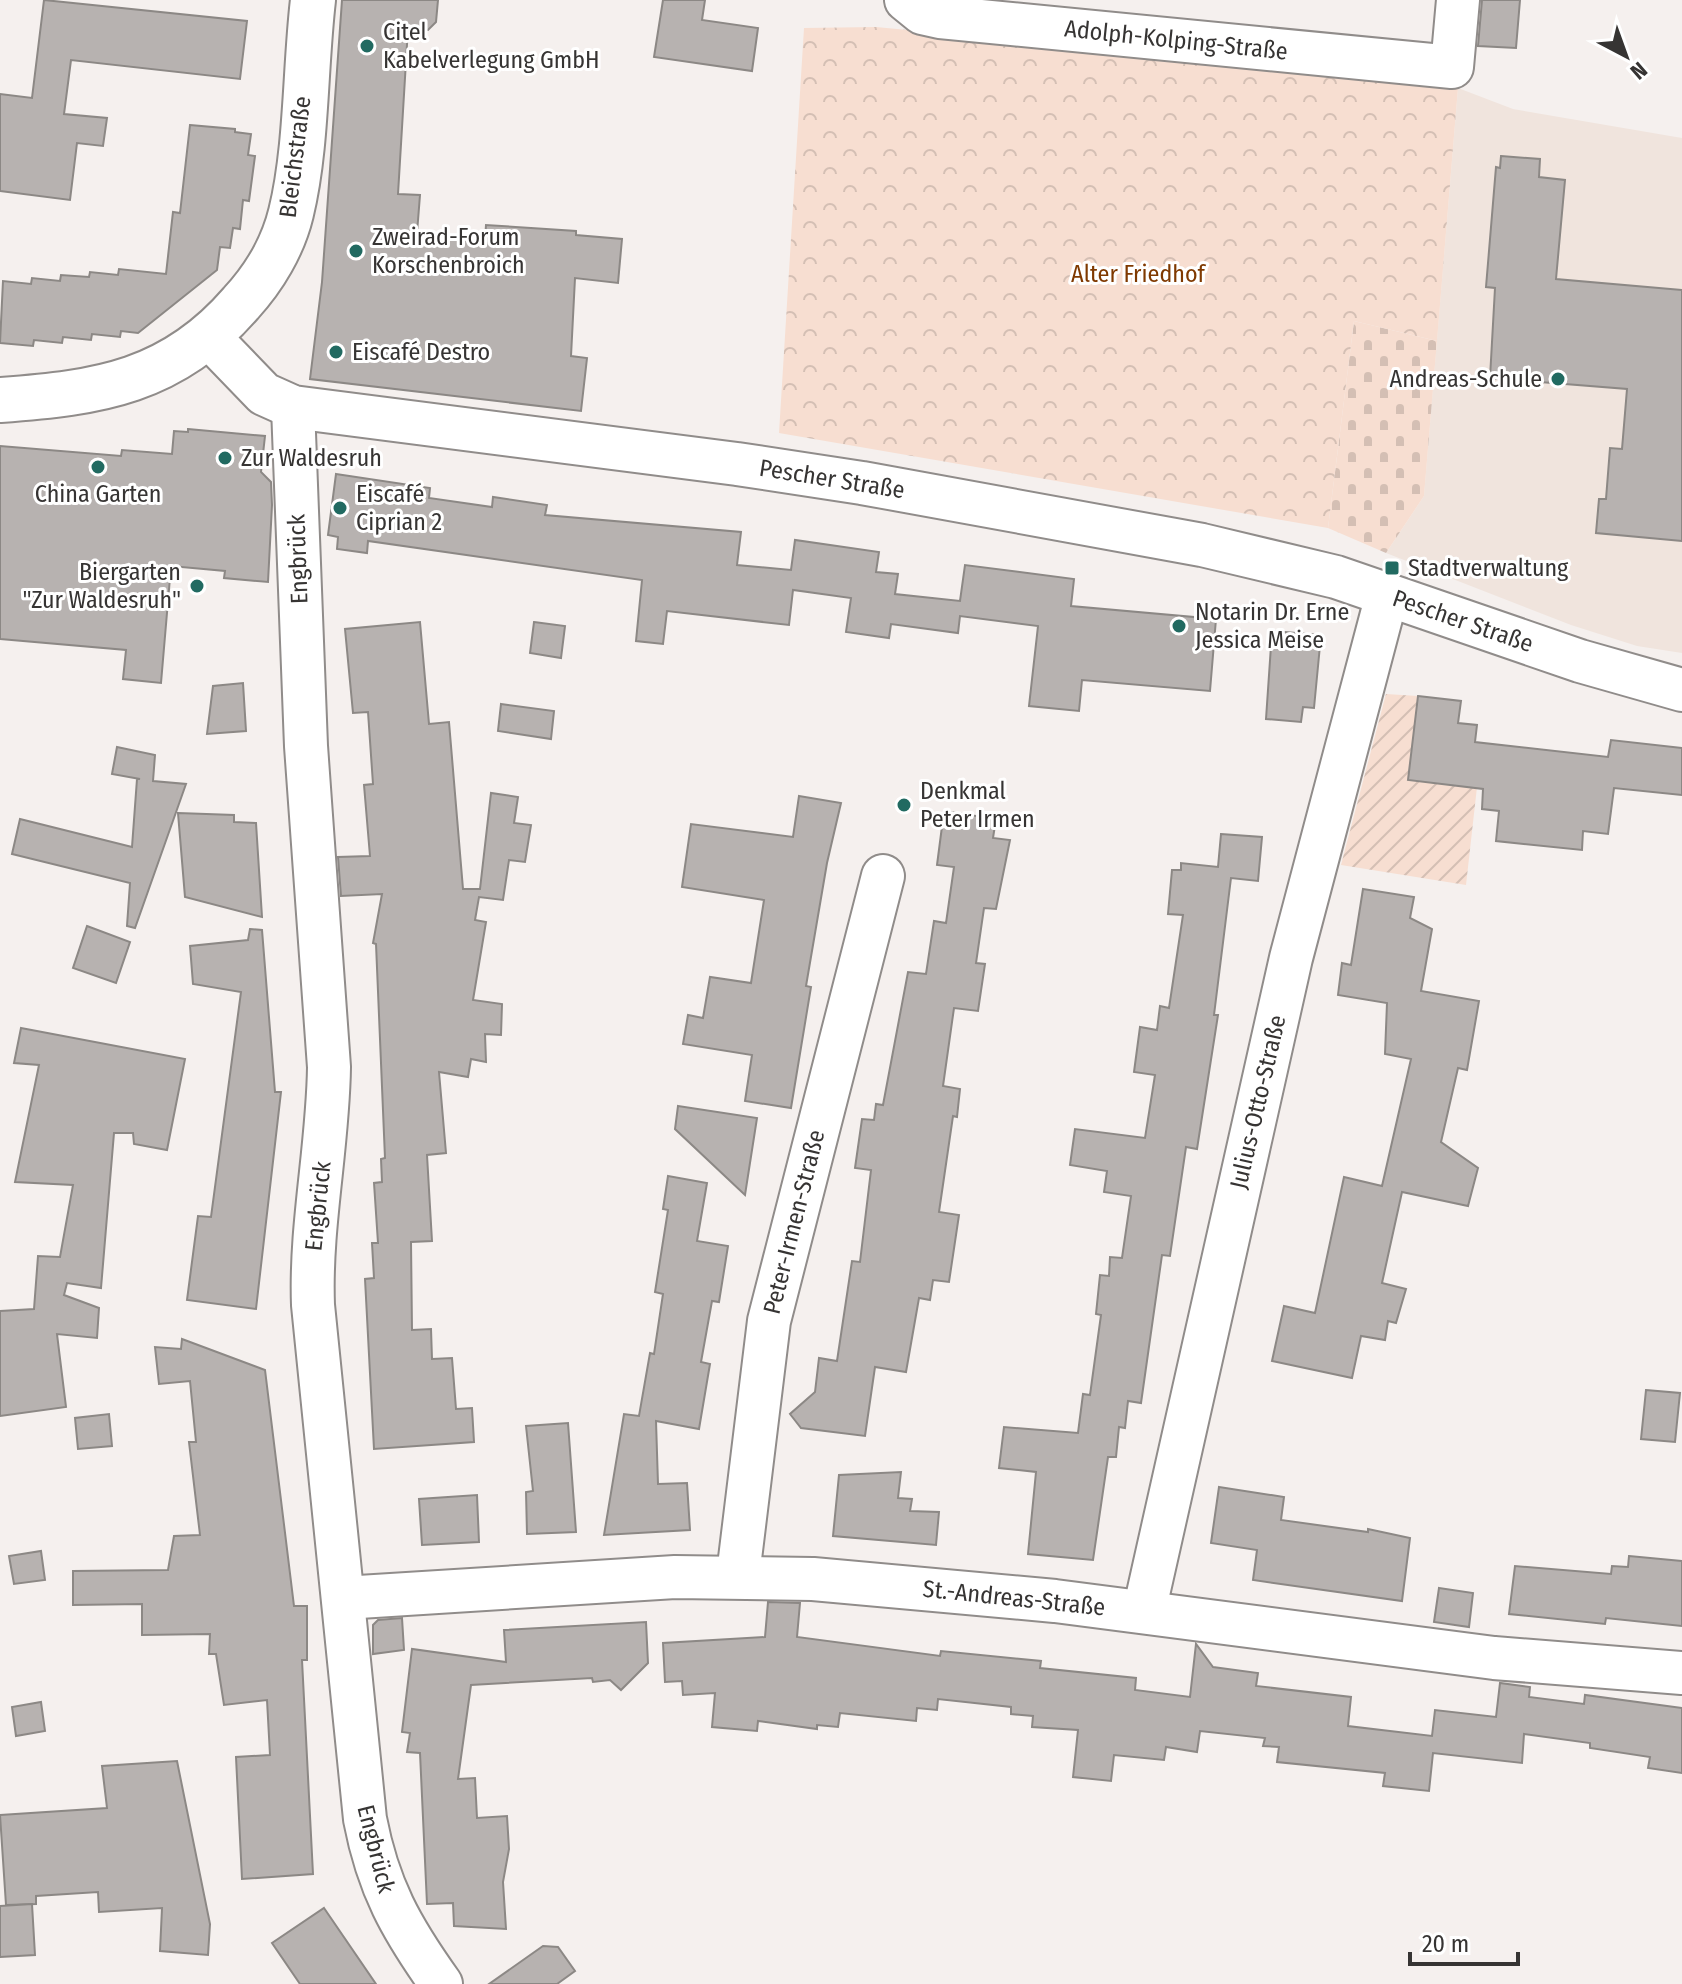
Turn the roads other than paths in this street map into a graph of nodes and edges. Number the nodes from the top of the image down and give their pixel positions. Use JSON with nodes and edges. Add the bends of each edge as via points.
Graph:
{"nodes":[{"id":1,"x":313,"y":0,"type":"edge"},
{"id":2,"x":906,"y":0,"type":"edge"},
{"id":3,"x":1458,"y":0,"type":"edge"},
{"id":4,"x":209,"y":337,"type":"junction"},
{"id":5,"x":0,"y":400,"type":"edge"},
{"id":6,"x":293,"y":407,"type":"junction"},
{"id":7,"x":1387,"y":595,"type":"junction"},
{"id":8,"x":1682,"y":690,"type":"edge"},
{"id":9,"x":883,"y":876,"type":"dead end"},
{"id":10,"x":738,"y":1575,"type":"junction"},
{"id":11,"x":343,"y":1598,"type":"junction"},
{"id":12,"x":1144,"y":1612,"type":"junction"},
{"id":13,"x":1682,"y":1673,"type":"edge"},
{"id":14,"x":441,"y":1984,"type":"edge"}],
"edges":[{"from":1,"to":4,"type":"main road","name":"Bleichstraße","via":[[289,223],[265,273]]},
{"from":2,"to":3,"type":"street","name":"Adolph-Kolping-Straße","via":[[922,13],[940,17],[1452,67]]},
{"from":4,"to":5,"type":"main road","via":[[165,367],[130,381],[76,393]]},
{"from":4,"to":6,"type":"street","name":"Pescher Straße","via":[[264,394]]},
{"from":6,"to":7,"type":"street","name":"Pescher Straße","via":[[862,483],[1275,561]]},
{"from":6,"to":11,"type":"street","name":"Engbrück","via":[[306,746],[329,1067],[313,1294]]},
{"from":7,"to":8,"type":"street","name":"Pescher Straße"},
{"from":7,"to":12,"type":"street","name":"Julius-Otto-Straße","via":[[1291,958]]},
{"from":9,"to":10,"type":"street","name":"Peter-Irmen-Straße","via":[[769,1321]]},
{"from":10,"to":11,"type":"street","name":"St.-Andreas-Straße"},
{"from":10,"to":12,"type":"street","name":"St.-Andreas-Straße"},
{"from":11,"to":14,"type":"street","name":"Engbrück","via":[[362,1795],[375,1869],[393,1911]]},
{"from":12,"to":13,"type":"street","name":"St.-Andreas-Straße","via":[[1494,1658]]}]}
